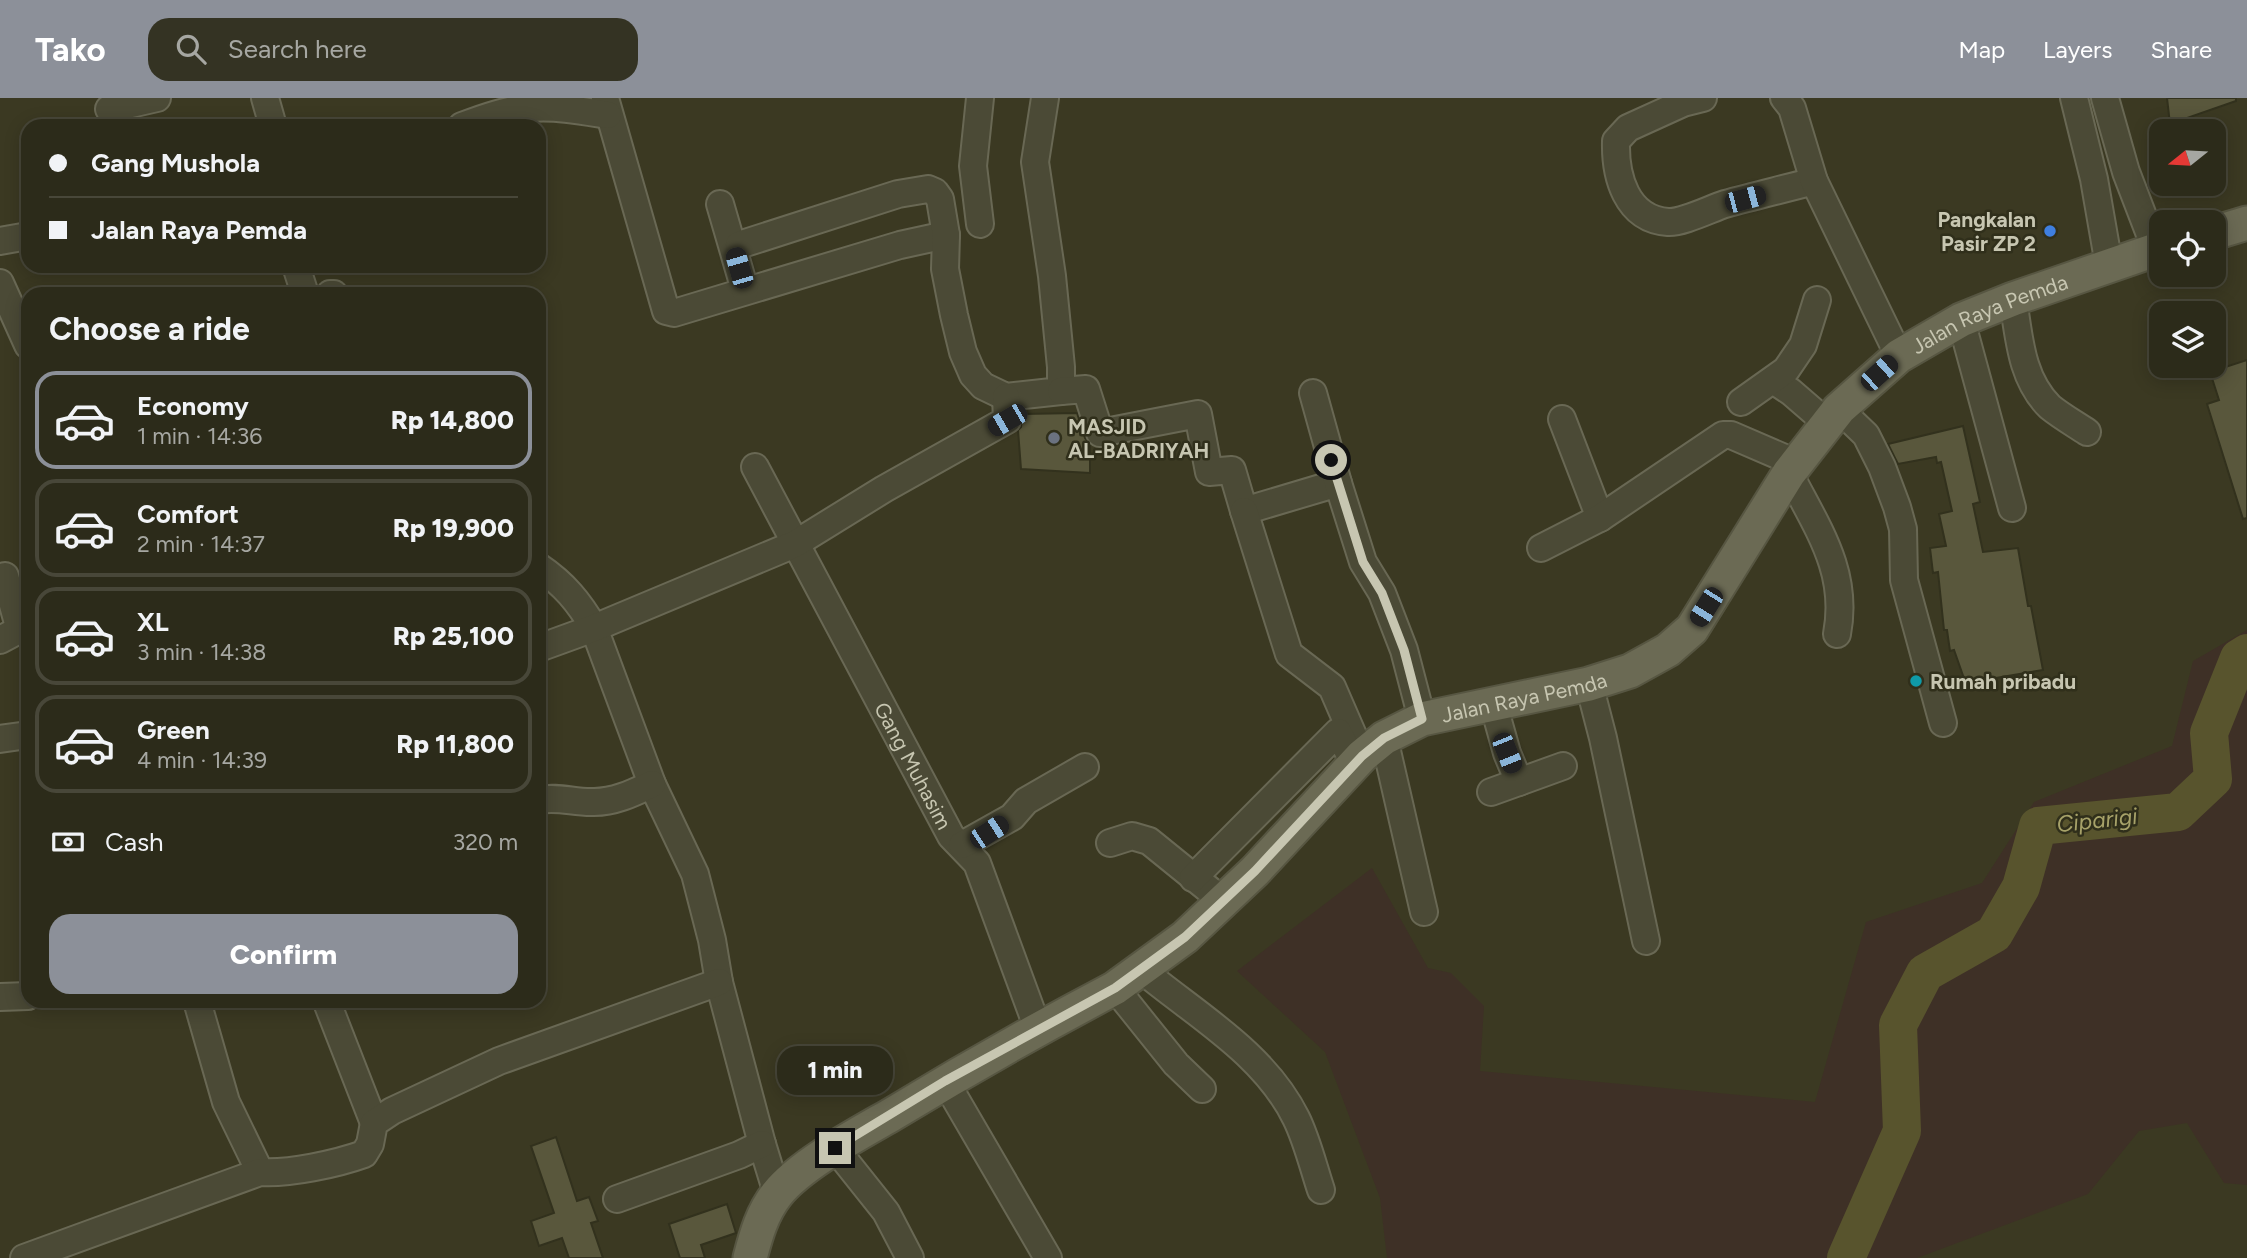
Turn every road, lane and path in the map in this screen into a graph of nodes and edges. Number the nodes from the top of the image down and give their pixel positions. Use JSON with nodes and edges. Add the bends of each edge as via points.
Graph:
{"nodes":[{"id":1,"x":157,"y":98,"type":"edge"},
{"id":2,"x":265,"y":98,"type":"edge"},
{"id":3,"x":980,"y":98,"type":"edge"},
{"id":4,"x":1045,"y":98,"type":"edge"},
{"id":5,"x":1703,"y":98,"type":"edge"},
{"id":6,"x":1784,"y":98,"type":"edge"},
{"id":7,"x":2107,"y":106,"type":"edge"},
{"id":8,"x":607,"y":107,"type":"edge"},
{"id":9,"x":109,"y":109,"type":"dead end"},
{"id":10,"x":2076,"y":109,"type":"edge"},
{"id":11,"x":271,"y":119,"type":"edge"},
{"id":12,"x":481,"y":119,"type":"edge"},
{"id":13,"x":1814,"y":181,"type":"junction"},
{"id":14,"x":720,"y":204,"type":"dead end"},
{"id":15,"x":2247,"y":223,"type":"edge"},
{"id":16,"x":980,"y":224,"type":"dead end"},
{"id":17,"x":2149,"y":227,"type":"edge"},
{"id":18,"x":2226,"y":229,"type":"edge"},
{"id":19,"x":946,"y":235,"type":"junction"},
{"id":20,"x":21,"y":237,"type":"edge"},
{"id":21,"x":0,"y":241,"type":"edge"},
{"id":22,"x":739,"y":245,"type":"dead end"},
{"id":23,"x":2149,"y":252,"type":"edge"},
{"id":24,"x":2109,"y":265,"type":"junction"},
{"id":25,"x":0,"y":283,"type":"edge"},
{"id":26,"x":745,"y":290,"type":"junction"},
{"id":27,"x":2013,"y":299,"type":"junction"},
{"id":28,"x":1817,"y":300,"type":"dead end"},
{"id":29,"x":1961,"y":320,"type":"junction"},
{"id":30,"x":21,"y":330,"type":"edge"},
{"id":31,"x":1899,"y":356,"type":"junction"},
{"id":32,"x":1773,"y":380,"type":"junction"},
{"id":33,"x":1061,"y":391,"type":"junction"},
{"id":34,"x":1312,"y":393,"type":"dead end"},
{"id":35,"x":1006,"y":397,"type":"junction"},
{"id":36,"x":1741,"y":402,"type":"dead end"},
{"id":37,"x":1833,"y":416,"type":"junction"},
{"id":38,"x":1562,"y":419,"type":"dead end"},
{"id":39,"x":2087,"y":432,"type":"dead end"},
{"id":40,"x":755,"y":467,"type":"dead end"},
{"id":41,"x":1793,"y":468,"type":"junction"},
{"id":42,"x":1338,"y":482,"type":"junction"},
{"id":43,"x":2012,"y":508,"type":"dead end"},
{"id":44,"x":1244,"y":511,"type":"junction"},
{"id":45,"x":1600,"y":518,"type":"junction"},
{"id":46,"x":795,"y":544,"type":"junction"},
{"id":47,"x":1541,"y":548,"type":"dead end"},
{"id":48,"x":546,"y":572,"type":"edge"},
{"id":49,"x":5,"y":576,"type":"dead end"},
{"id":50,"x":594,"y":628,"type":"junction"},
{"id":51,"x":1837,"y":634,"type":"dead end"},
{"id":52,"x":0,"y":640,"type":"edge"},
{"id":53,"x":546,"y":645,"type":"edge"},
{"id":54,"x":1588,"y":684,"type":"junction"},
{"id":55,"x":1493,"y":703,"type":"junction"},
{"id":56,"x":1422,"y":719,"type":"junction"},
{"id":57,"x":1943,"y":723,"type":"dead end"},
{"id":58,"x":21,"y":736,"type":"edge"},
{"id":59,"x":0,"y":739,"type":"edge"},
{"id":60,"x":1367,"y":753,"type":"junction"},
{"id":61,"x":1563,"y":766,"type":"dead end"},
{"id":62,"x":1085,"y":767,"type":"dead end"},
{"id":63,"x":1519,"y":782,"type":"junction"},
{"id":64,"x":652,"y":784,"type":"junction"},
{"id":65,"x":1491,"y":792,"type":"dead end"},
{"id":66,"x":546,"y":798,"type":"edge"},
{"id":67,"x":1110,"y":844,"type":"dead end"},
{"id":68,"x":962,"y":845,"type":"junction"},
{"id":69,"x":1193,"y":878,"type":"junction"},
{"id":70,"x":1223,"y":901,"type":"junction"},
{"id":71,"x":1424,"y":912,"type":"dead end"},
{"id":72,"x":1646,"y":941,"type":"dead end"},
{"id":73,"x":1129,"y":979,"type":"junction"},
{"id":74,"x":719,"y":982,"type":"junction"},
{"id":75,"x":21,"y":996,"type":"edge"},
{"id":76,"x":0,"y":997,"type":"edge"},
{"id":77,"x":199,"y":1008,"type":"edge"},
{"id":78,"x":329,"y":1008,"type":"edge"},
{"id":79,"x":1038,"y":1029,"type":"junction"},
{"id":80,"x":945,"y":1081,"type":"junction"},
{"id":81,"x":1202,"y":1089,"type":"dead end"},
{"id":82,"x":374,"y":1123,"type":"junction"},
{"id":83,"x":762,"y":1144,"type":"junction"},
{"id":84,"x":835,"y":1148,"type":"junction"},
{"id":85,"x":260,"y":1172,"type":"junction"},
{"id":86,"x":1321,"y":1189,"type":"dead end"},
{"id":87,"x":777,"y":1194,"type":"junction"},
{"id":88,"x":617,"y":1199,"type":"dead end"},
{"id":89,"x":24,"y":1258,"type":"edge"},
{"id":90,"x":750,"y":1258,"type":"edge"},
{"id":91,"x":910,"y":1258,"type":"edge"},
{"id":92,"x":1048,"y":1258,"type":"edge"}],
"edges":[{"from":1,"to":9,"type":"street"},
{"from":2,"to":11,"type":"street"},
{"from":3,"to":16,"type":"street","via":[[973,166]]},
{"from":4,"to":33,"type":"street","via":[[1035,162],[1052,276]]},
{"from":5,"to":13,"type":"street","via":[[1628,128],[1616,141],[1615,166],[1626,196],[1645,216],[1670,222]]},
{"from":6,"to":13,"type":"street","via":[[1792,108]]},
{"from":7,"to":10,"type":"street"},
{"from":7,"to":17,"type":"street","via":[[2126,172]]},
{"from":8,"to":12,"type":"street","via":[[530,108]]},
{"from":8,"to":26,"type":"street","via":[[667,311],[674,313]]},
{"from":10,"to":24,"type":"street"},
{"from":13,"to":31,"type":"street"},
{"from":14,"to":26,"type":"street"},
{"from":15,"to":18,"type":"main road"},
{"from":19,"to":22,"type":"street","via":[[940,199],[928,189],[898,194]]},
{"from":19,"to":26,"type":"street"},
{"from":19,"to":35,"type":"street","via":[[945,269],[963,352],[983,386]]},
{"from":20,"to":21,"type":"street"},
{"from":23,"to":24,"type":"main road","name":"Jalan Raya Pemda"},
{"from":24,"to":27,"type":"main road","name":"Jalan Raya Pemda"},
{"from":25,"to":30,"type":"street"},
{"from":27,"to":29,"type":"main road","name":"Jalan Raya Pemda"},
{"from":27,"to":39,"type":"street","via":[[2029,378],[2050,407]]},
{"from":28,"to":32,"type":"street","via":[[1803,345]]},
{"from":29,"to":31,"type":"main road","name":"Jalan Raya Pemda"},
{"from":29,"to":43,"type":"street"},
{"from":31,"to":37,"type":"main road","name":"Jalan Raya Pemda"},
{"from":32,"to":36,"type":"street"},
{"from":32,"to":37,"type":"street"},
{"from":33,"to":35,"type":"street"},
{"from":33,"to":44,"type":"street","via":[[1086,389],[1100,433],[1198,414],[1209,472],[1231,470]]},
{"from":34,"to":42,"type":"street"},
{"from":35,"to":46,"type":"street","via":[[1007,420]]},
{"from":37,"to":41,"type":"main road","name":"Jalan Raya Pemda"},
{"from":37,"to":57,"type":"street","via":[[1866,435],[1897,507],[1903,529],[1903,580]]},
{"from":38,"to":45,"type":"street"},
{"from":40,"to":46,"type":"street","name":"Gang Muhasim"},
{"from":41,"to":45,"type":"street","via":[[1723,435]]},
{"from":41,"to":51,"type":"street","via":[[1834,566],[1841,598]]},
{"from":41,"to":54,"type":"main road","name":"Jalan Raya Pemda","via":[[1692,629],[1668,650],[1630,671]]},
{"from":42,"to":44,"type":"street"},
{"from":42,"to":56,"type":"street","via":[[1363,562],[1382,593],[1404,650]]},
{"from":44,"to":60,"type":"street","via":[[1289,654],[1332,687]]},
{"from":45,"to":47,"type":"street"},
{"from":46,"to":50,"type":"street"},
{"from":46,"to":68,"type":"street","name":"Gang Muhasim","via":[[951,836]]},
{"from":48,"to":50,"type":"street","via":[[567,587]]},
{"from":49,"to":52,"type":"street","via":[[18,623],[15,632]]},
{"from":50,"to":53,"type":"street"},
{"from":50,"to":64,"type":"street"},
{"from":54,"to":55,"type":"main road","name":"Jalan Raya Pemda"},
{"from":54,"to":72,"type":"street"},
{"from":55,"to":56,"type":"main road","name":"Jalan Raya Pemda"},
{"from":55,"to":63,"type":"street"},
{"from":56,"to":60,"type":"main road","name":"Jalan Raya Pemda"},
{"from":58,"to":59,"type":"street"},
{"from":60,"to":69,"type":"street","via":[[1338,732]]},
{"from":60,"to":70,"type":"main road","name":"Jalan Raya Pemda"},
{"from":60,"to":71,"type":"street"},
{"from":61,"to":63,"type":"street"},
{"from":62,"to":68,"type":"street"},
{"from":63,"to":65,"type":"street"},
{"from":64,"to":66,"type":"street","via":[[616,800]]},
{"from":64,"to":74,"type":"street","via":[[695,874]]},
{"from":67,"to":69,"type":"street","via":[[1132,836],[1149,841]]},
{"from":68,"to":79,"type":"street","name":"Gang Muhasim","via":[[977,863]]},
{"from":69,"to":70,"type":"street"},
{"from":70,"to":73,"type":"main road","name":"Jalan Raya Pemda"},
{"from":73,"to":79,"type":"main road","name":"Jalan Raya Pemda"},
{"from":73,"to":81,"type":"street","via":[[1176,1064]]},
{"from":73,"to":86,"type":"street","via":[[1185,1006],[1230,1037],[1267,1074],[1296,1118]]},
{"from":74,"to":82,"type":"street","via":[[499,1061]]},
{"from":74,"to":83,"type":"street"},
{"from":75,"to":76,"type":"street"},
{"from":77,"to":85,"type":"street","via":[[226,1102]]},
{"from":78,"to":82,"type":"street"},
{"from":79,"to":80,"type":"main road","name":"Jalan Raya Pemda"},
{"from":80,"to":84,"type":"main road","name":"Jalan Raya Pemda"},
{"from":80,"to":92,"type":"street"},
{"from":82,"to":85,"type":"street","via":[[364,1154],[322,1165]]},
{"from":83,"to":87,"type":"street"},
{"from":83,"to":88,"type":"street"},
{"from":84,"to":87,"type":"main road","name":"Jalan Raya Pemda"},
{"from":84,"to":91,"type":"street","via":[[886,1212]]},
{"from":85,"to":89,"type":"street"},
{"from":87,"to":90,"type":"main road","name":"Jalan Raya Pemda","via":[[758,1226]]}]}
